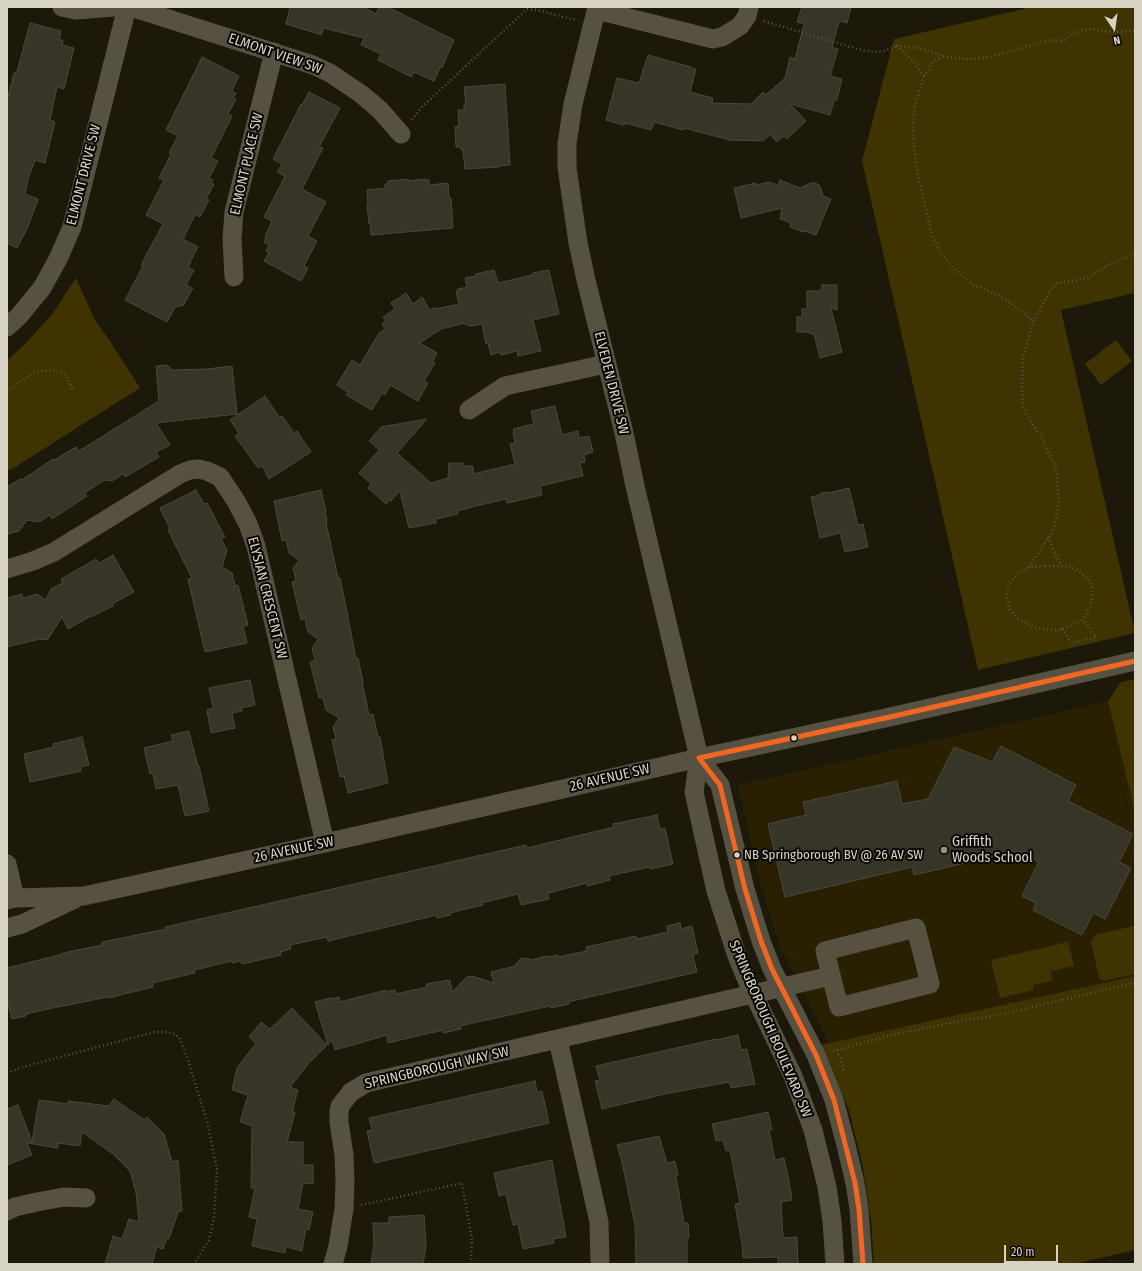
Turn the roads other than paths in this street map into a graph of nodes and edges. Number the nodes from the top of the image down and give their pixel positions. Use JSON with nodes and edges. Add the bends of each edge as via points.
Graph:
{"nodes":[{"id":1,"x":62,"y":7,"type":"edge"},
{"id":2,"x":114,"y":7,"type":"edge"},
{"id":3,"x":127,"y":7,"type":"edge"},
{"id":4,"x":131,"y":7,"type":"edge"},
{"id":5,"x":597,"y":8,"type":"edge"},
{"id":6,"x":748,"y":12,"type":"edge"},
{"id":7,"x":274,"y":52,"type":"junction"},
{"id":8,"x":401,"y":134,"type":"road end"},
{"id":9,"x":234,"y":277,"type":"dead end"},
{"id":10,"x":7,"y":327,"type":"edge"},
{"id":11,"x":606,"y":364,"type":"junction"},
{"id":12,"x":468,"y":410,"type":"dead end"},
{"id":13,"x":7,"y":569,"type":"edge"},
{"id":14,"x":1135,"y":661,"type":"edge"},
{"id":15,"x":700,"y":758,"type":"junction"},
{"id":16,"x":325,"y":843,"type":"junction"},
{"id":17,"x":7,"y":864,"type":"edge"},
{"id":18,"x":84,"y":896,"type":"junction"},
{"id":19,"x":11,"y":899,"type":"edge"},
{"id":20,"x":7,"y":928,"type":"edge"},
{"id":21,"x":831,"y":976,"type":"junction"},
{"id":22,"x":782,"y":988,"type":"junction"},
{"id":23,"x":754,"y":994,"type":"junction"},
{"id":24,"x":558,"y":1040,"type":"junction"},
{"id":25,"x":855,"y":1183,"type":"junction"},
{"id":26,"x":827,"y":1187,"type":"junction"},
{"id":27,"x":86,"y":1198,"type":"dead end"},
{"id":28,"x":7,"y":1211,"type":"edge"},
{"id":29,"x":333,"y":1264,"type":"edge"},
{"id":30,"x":600,"y":1264,"type":"edge"},
{"id":31,"x":834,"y":1264,"type":"edge"},
{"id":32,"x":863,"y":1264,"type":"edge"}],
"edges":[{"from":1,"to":2,"type":"street","via":[[76,10]]},
{"from":3,"to":10,"type":"street","name":"ELMONT DRIVE SW","via":[[72,227],[42,288]]},
{"from":4,"to":7,"type":"street","name":"ELMONT VIEW SW"},
{"from":5,"to":6,"type":"street","via":[[713,39],[722,37],[740,26]]},
{"from":5,"to":11,"type":"street","name":"ELVEDEN DRIVE SW","via":[[573,104],[567,144],[578,242]]},
{"from":7,"to":8,"type":"street","name":"ELMONT VIEW SW","via":[[314,65],[349,85],[380,110]]},
{"from":7,"to":9,"type":"street","name":"ELMONT PLACE SW","via":[[234,212]]},
{"from":11,"to":12,"type":"street","via":[[505,386]]},
{"from":11,"to":15,"type":"street","name":"ELVEDEN DRIVE SW"},
{"from":13,"to":16,"type":"street","name":"ELYSIAN CRESCENT SW","via":[[54,552],[180,474],[198,469],[207,470],[220,477],[236,501],[256,546]]},
{"from":14,"to":15,"type":"street","name":"26 AVENUE SW"},
{"from":15,"to":16,"type":"street","name":"26 AVENUE SW"},
{"from":15,"to":22,"type":"street","name":"SPRINGBOROUGH BOULEVARD SW","via":[[720,786],[752,915]]},
{"from":15,"to":23,"type":"street","name":"SPRINGBOROUGH BOULEVARD SW","via":[[694,792],[716,891],[737,956]]},
{"from":16,"to":18,"type":"street","name":"26 AVENUE SW"},
{"from":17,"to":19,"type":"street"},
{"from":18,"to":19,"type":"street","name":"26 AVENUE SW"},
{"from":18,"to":20,"type":"street","name":"26 AVENUE SW","via":[[22,924]]},
{"from":21,"to":21,"type":"street","via":[[839,1007],[930,984],[916,928],[825,951]]},
{"from":21,"to":22,"type":"street","name":"SPRINGBOROUGH WAY SW"},
{"from":22,"to":23,"type":"street","name":"SPRINGBOROUGH WAY SW"},
{"from":22,"to":25,"type":"street","name":"SPRINGBOROUGH BOULEVARD SW","via":[[816,1055],[834,1100]]},
{"from":23,"to":24,"type":"street","name":"SPRINGBOROUGH WAY SW"},
{"from":23,"to":26,"type":"street","name":"SPRINGBOROUGH BOULEVARD SW","via":[[805,1106]]},
{"from":24,"to":29,"type":"street","name":"SPRINGBOROUGH WAY SW","via":[[366,1083],[351,1092],[340,1106],[339,1112],[344,1155],[344,1209]]},
{"from":24,"to":30,"type":"street","via":[[594,1195]]},
{"from":25,"to":26,"type":"street"},
{"from":25,"to":32,"type":"street","name":"SPRINGBOROUGH BOULEVARD SW"},
{"from":26,"to":31,"type":"street","name":"SPRINGBOROUGH BOULEVARD SW"},
{"from":27,"to":28,"type":"street","via":[[64,1197]]}]}
